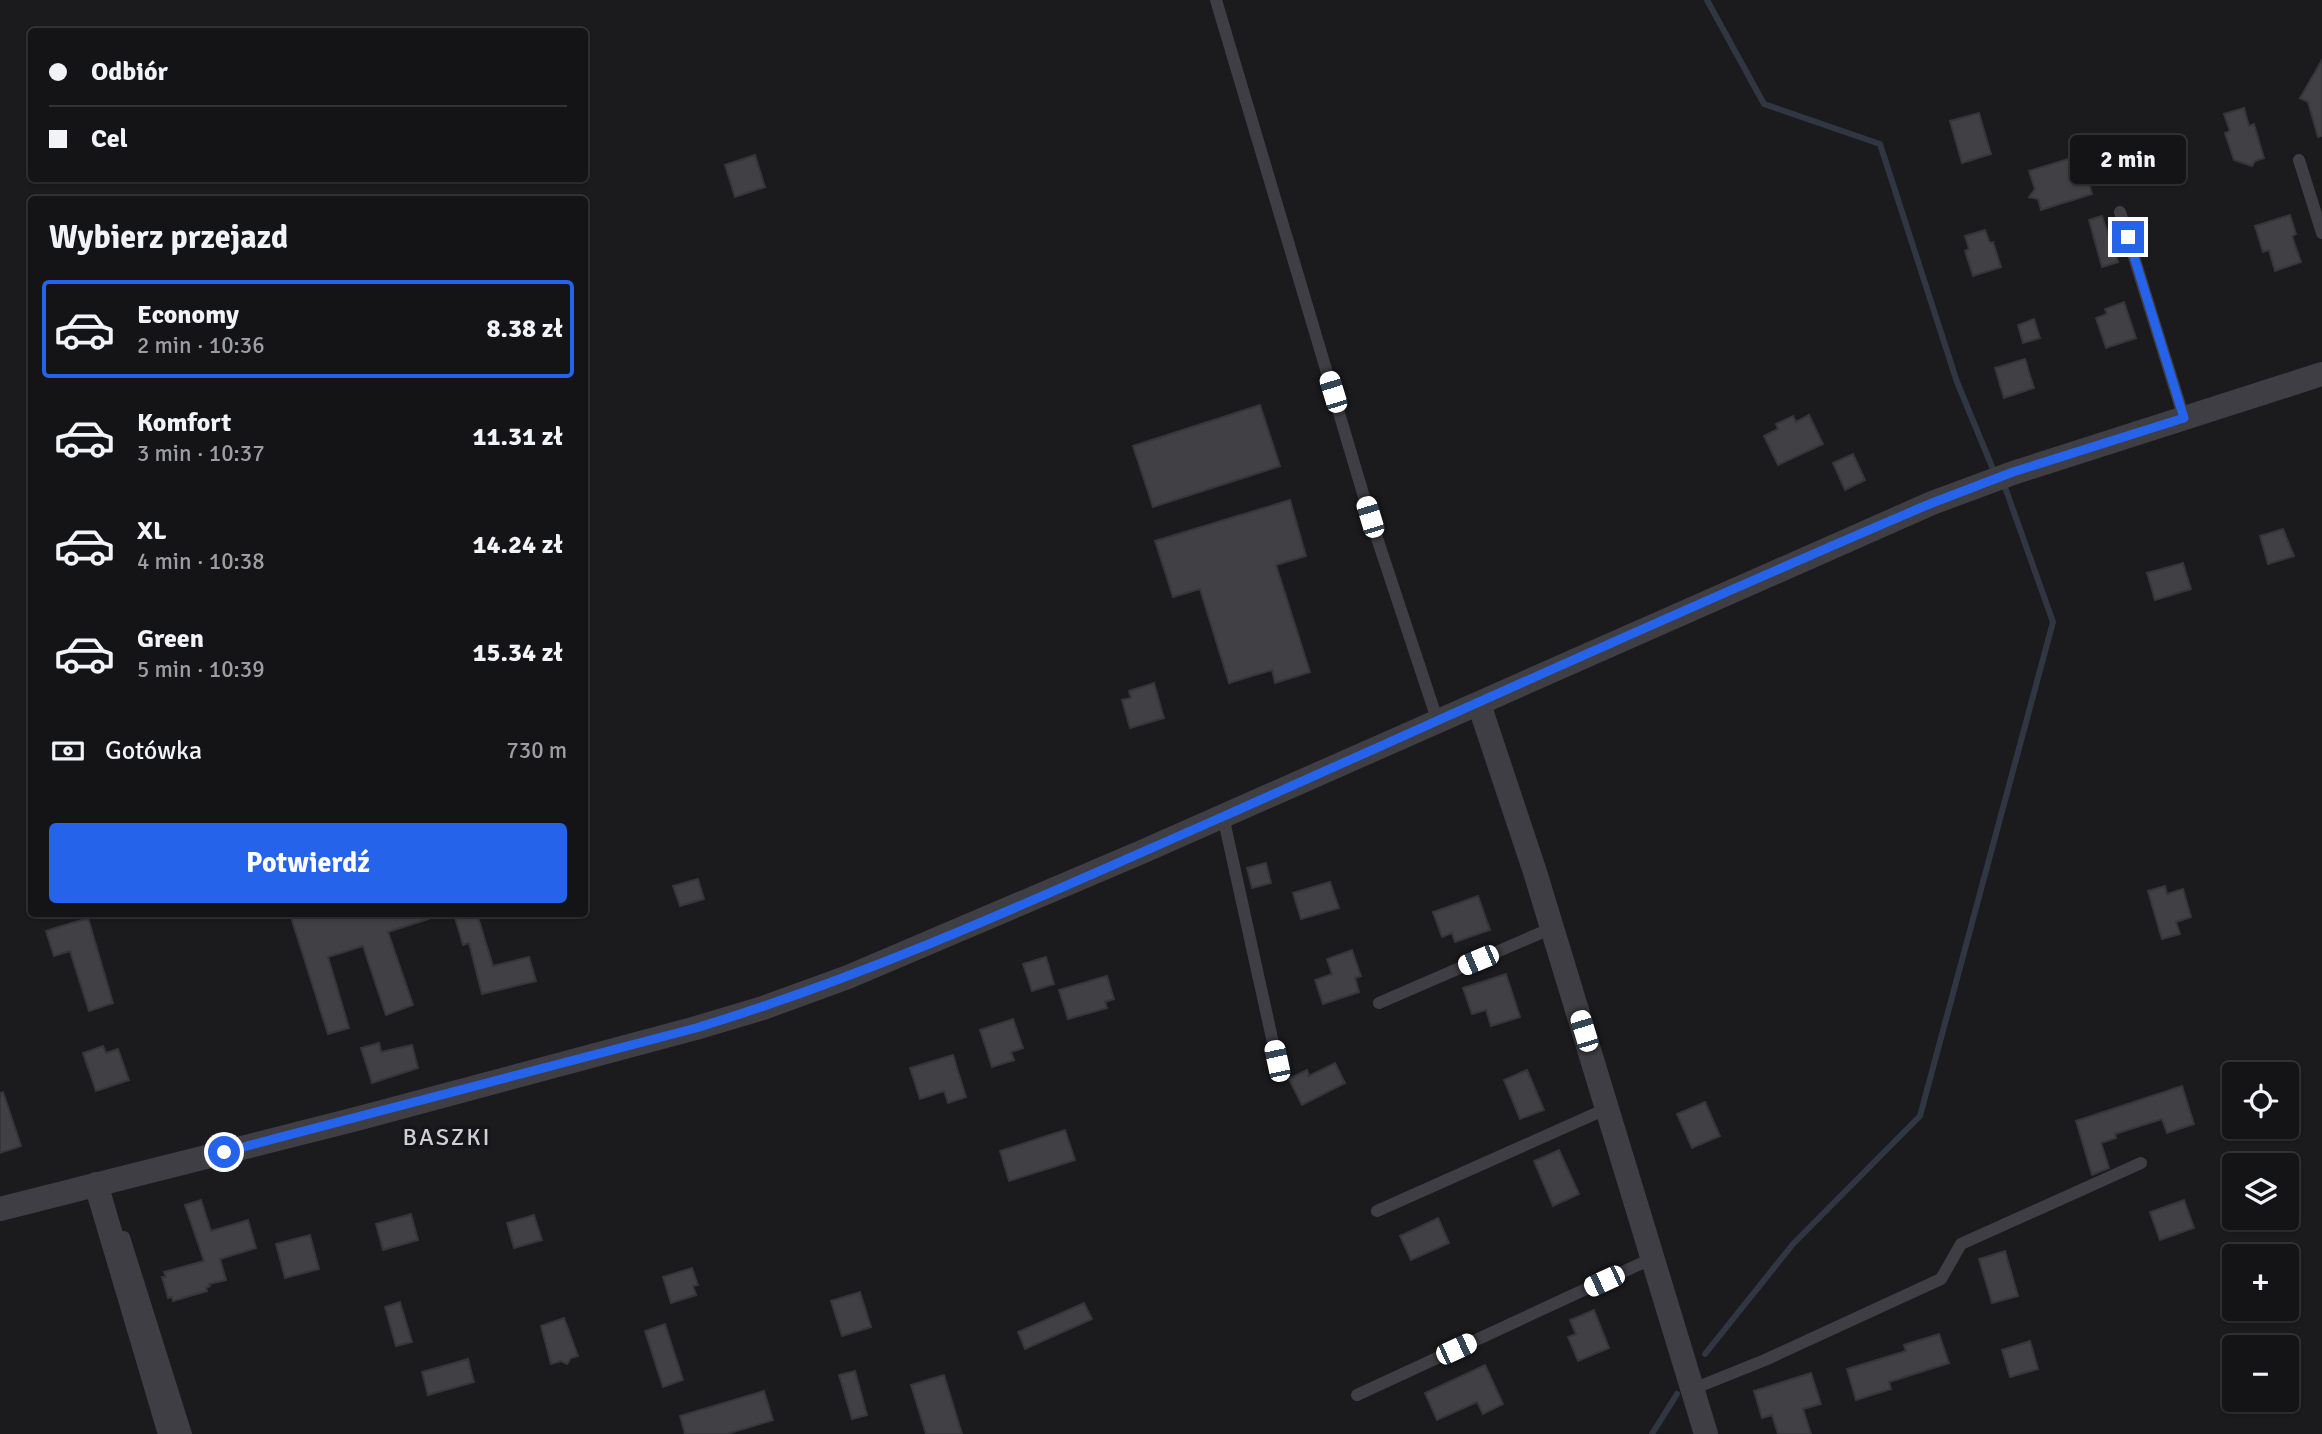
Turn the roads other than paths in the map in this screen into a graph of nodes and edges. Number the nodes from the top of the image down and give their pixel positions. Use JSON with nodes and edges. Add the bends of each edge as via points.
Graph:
{"nodes":[{"id":1,"x":1216,"y":0,"type":"edge"},
{"id":2,"x":2299,"y":160,"type":"dead end"},
{"id":3,"x":2120,"y":212,"type":"dead end"},
{"id":4,"x":2322,"y":233,"type":"edge"},
{"id":5,"x":2322,"y":374,"type":"edge"},
{"id":6,"x":2184,"y":418,"type":"junction"},
{"id":7,"x":1479,"y":704,"type":"junction"},
{"id":8,"x":1438,"y":722,"type":"junction"},
{"id":9,"x":1223,"y":816,"type":"junction"},
{"id":10,"x":1552,"y":928,"type":"junction"},
{"id":11,"x":1379,"y":1003,"type":"dead end"},
{"id":12,"x":1277,"y":1061,"type":"dead end"},
{"id":13,"x":1608,"y":1108,"type":"junction"},
{"id":14,"x":2141,"y":1163,"type":"dead end"},
{"id":15,"x":101,"y":1183,"type":"junction"},
{"id":16,"x":0,"y":1209,"type":"edge"},
{"id":17,"x":1377,"y":1211,"type":"dead end"},
{"id":18,"x":1653,"y":1258,"type":"junction"},
{"id":19,"x":1693,"y":1389,"type":"junction"},
{"id":20,"x":1357,"y":1395,"type":"dead end"},
{"id":21,"x":170,"y":1434,"type":"edge"},
{"id":22,"x":186,"y":1434,"type":"edge"},
{"id":23,"x":1706,"y":1434,"type":"edge"}],
"edges":[{"from":1,"to":8,"type":"lane","via":[[1370,517]]},
{"from":2,"to":4,"type":"lane"},
{"from":3,"to":6,"type":"lane"},
{"from":5,"to":6,"type":"street"},
{"from":6,"to":7,"type":"street","via":[[1932,503]]},
{"from":7,"to":8,"type":"street"},
{"from":7,"to":10,"type":"street"},
{"from":8,"to":9,"type":"street"},
{"from":9,"to":12,"type":"lane"},
{"from":9,"to":15,"type":"street","via":[[932,943],[763,1008]]},
{"from":10,"to":11,"type":"lane"},
{"from":10,"to":13,"type":"street"},
{"from":13,"to":17,"type":"lane"},
{"from":13,"to":18,"type":"street"},
{"from":14,"to":19,"type":"lane","via":[[1961,1244],[1941,1279]]},
{"from":15,"to":16,"type":"street"},
{"from":15,"to":21,"type":"street"},
{"from":15,"to":22,"type":"lane"},
{"from":18,"to":19,"type":"street"},
{"from":18,"to":20,"type":"lane"},
{"from":19,"to":23,"type":"street"}]}
